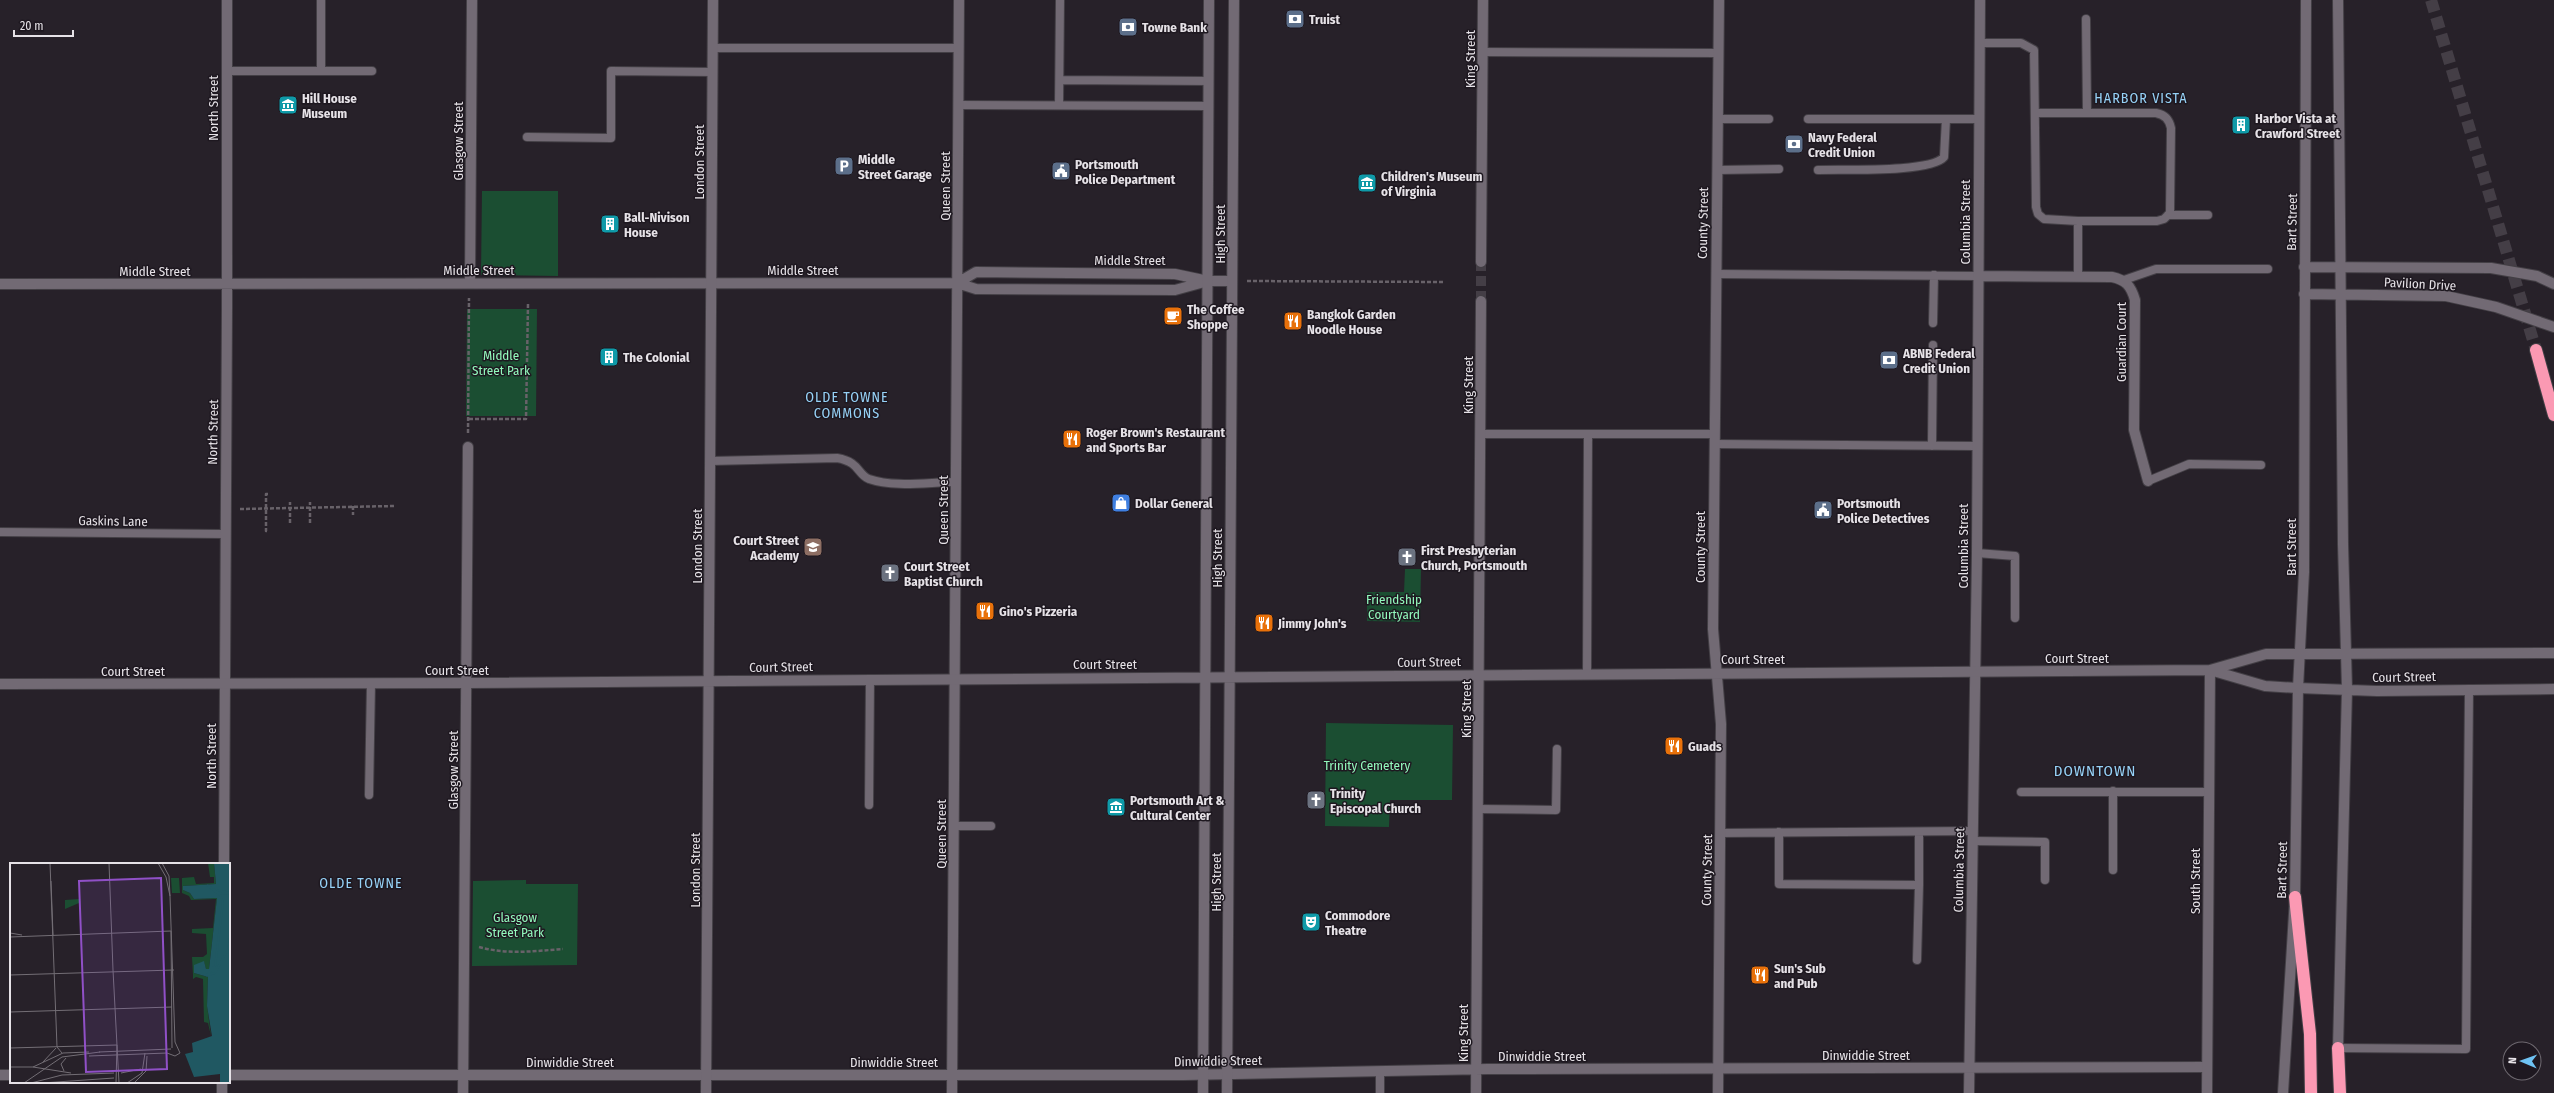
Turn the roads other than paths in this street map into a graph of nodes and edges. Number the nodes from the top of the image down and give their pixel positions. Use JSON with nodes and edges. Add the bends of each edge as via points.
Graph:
{"nodes":[{"id":1,"x":227,"y":0,"type":"edge"},
{"id":2,"x":321,"y":0,"type":"edge"},
{"id":3,"x":472,"y":0,"type":"edge"},
{"id":4,"x":713,"y":0,"type":"edge"},
{"id":5,"x":959,"y":0,"type":"edge"},
{"id":6,"x":1060,"y":0,"type":"edge"},
{"id":7,"x":1209,"y":0,"type":"edge"},
{"id":8,"x":1234,"y":0,"type":"edge"},
{"id":9,"x":1483,"y":0,"type":"edge"},
{"id":10,"x":1719,"y":0,"type":"edge"},
{"id":11,"x":1980,"y":0,"type":"edge"},
{"id":12,"x":2306,"y":0,"type":"edge"},
{"id":13,"x":2338,"y":0,"type":"edge"},
{"id":14,"x":2086,"y":19,"type":"dead end"},
{"id":15,"x":1980,"y":43,"type":"junction"},
{"id":16,"x":713,"y":48,"type":"junction"},
{"id":17,"x":959,"y":48,"type":"junction"},
{"id":18,"x":1482,"y":52,"type":"junction"},
{"id":19,"x":1718,"y":53,"type":"junction"},
{"id":20,"x":226,"y":71,"type":"junction"},
{"id":21,"x":321,"y":71,"type":"junction"},
{"id":22,"x":372,"y":71,"type":"dead end"},
{"id":23,"x":713,"y":72,"type":"junction"},
{"id":24,"x":1060,"y":80,"type":"junction"},
{"id":25,"x":1209,"y":81,"type":"junction"},
{"id":26,"x":958,"y":105,"type":"junction"},
{"id":27,"x":1060,"y":105,"type":"junction"},
{"id":28,"x":1209,"y":106,"type":"junction"},
{"id":29,"x":2036,"y":113,"type":"junction"},
{"id":30,"x":2086,"y":113,"type":"junction"},
{"id":31,"x":1717,"y":119,"type":"junction"},
{"id":32,"x":1769,"y":119,"type":"dead end"},
{"id":33,"x":1808,"y":119,"type":"dead end"},
{"id":34,"x":1946,"y":119,"type":"junction"},
{"id":35,"x":1979,"y":119,"type":"junction"},
{"id":36,"x":527,"y":137,"type":"dead end"},
{"id":37,"x":1779,"y":169,"type":"dead end"},
{"id":38,"x":1717,"y":170,"type":"junction"},
{"id":39,"x":1818,"y":170,"type":"dead end"},
{"id":40,"x":2208,"y":215,"type":"dead end"},
{"id":41,"x":2168,"y":216,"type":"junction"},
{"id":42,"x":2078,"y":221,"type":"junction"},
{"id":43,"x":1481,"y":262,"type":"tunnel mouth"},
{"id":44,"x":2304,"y":267,"type":"junction"},
{"id":45,"x":2340,"y":267,"type":"junction"},
{"id":46,"x":2268,"y":269,"type":"dead end"},
{"id":47,"x":1716,"y":274,"type":"junction"},
{"id":48,"x":1934,"y":275,"type":"junction"},
{"id":49,"x":1978,"y":276,"type":"junction"},
{"id":50,"x":2078,"y":276,"type":"junction"},
{"id":51,"x":2124,"y":280,"type":"junction"},
{"id":52,"x":1208,"y":281,"type":"junction"},
{"id":53,"x":1232,"y":281,"type":"junction"},
{"id":54,"x":470,"y":283,"type":"junction"},
{"id":55,"x":712,"y":283,"type":"junction"},
{"id":56,"x":957,"y":283,"type":"junction"},
{"id":57,"x":0,"y":284,"type":"edge"},
{"id":58,"x":226,"y":284,"type":"junction"},
{"id":59,"x":2554,"y":284,"type":"edge"},
{"id":60,"x":2304,"y":294,"type":"junction"},
{"id":61,"x":2340,"y":294,"type":"junction"},
{"id":62,"x":1481,"y":301,"type":"tunnel mouth"},
{"id":63,"x":1933,"y":323,"type":"dead end"},
{"id":64,"x":2554,"y":327,"type":"edge"},
{"id":65,"x":1933,"y":345,"type":"dead end"},
{"id":66,"x":2536,"y":350,"type":"tunnel mouth"},
{"id":67,"x":2554,"y":416,"type":"edge"},
{"id":68,"x":1480,"y":434,"type":"junction"},
{"id":69,"x":1588,"y":434,"type":"junction"},
{"id":70,"x":1714,"y":439,"type":"junction"},
{"id":71,"x":1932,"y":446,"type":"junction"},
{"id":72,"x":1976,"y":446,"type":"junction"},
{"id":73,"x":468,"y":447,"type":"road end"},
{"id":74,"x":710,"y":461,"type":"junction"},
{"id":75,"x":2262,"y":465,"type":"dead end"},
{"id":76,"x":2148,"y":481,"type":"joint"},
{"id":77,"x":956,"y":482,"type":"junction"},
{"id":78,"x":0,"y":532,"type":"edge"},
{"id":79,"x":225,"y":534,"type":"junction"},
{"id":80,"x":1977,"y":553,"type":"junction"},
{"id":81,"x":2015,"y":618,"type":"dead end"},
{"id":82,"x":2554,"y":653,"type":"edge"},
{"id":83,"x":2300,"y":655,"type":"junction"},
{"id":84,"x":2347,"y":655,"type":"junction"},
{"id":85,"x":2210,"y":670,"type":"junction"},
{"id":86,"x":1717,"y":672,"type":"junction"},
{"id":87,"x":1974,"y":672,"type":"junction"},
{"id":88,"x":1587,"y":673,"type":"junction"},
{"id":89,"x":1479,"y":674,"type":"junction"},
{"id":90,"x":1230,"y":676,"type":"junction"},
{"id":91,"x":1205,"y":677,"type":"junction"},
{"id":92,"x":954,"y":678,"type":"junction"},
{"id":93,"x":870,"y":679,"type":"junction"},
{"id":94,"x":709,"y":681,"type":"junction"},
{"id":95,"x":371,"y":683,"type":"junction"},
{"id":96,"x":466,"y":683,"type":"junction"},
{"id":97,"x":0,"y":684,"type":"edge"},
{"id":98,"x":225,"y":684,"type":"junction"},
{"id":99,"x":2298,"y":688,"type":"junction"},
{"id":100,"x":2347,"y":689,"type":"junction"},
{"id":101,"x":2469,"y":689,"type":"junction"},
{"id":102,"x":2554,"y":689,"type":"edge"},
{"id":103,"x":1557,"y":749,"type":"dead end"},
{"id":104,"x":2113,"y":791,"type":"junction"},
{"id":105,"x":2021,"y":792,"type":"dead end"},
{"id":106,"x":2209,"y":792,"type":"junction"},
{"id":107,"x":369,"y":795,"type":"dead end"},
{"id":108,"x":869,"y":805,"type":"dead end"},
{"id":109,"x":1478,"y":809,"type":"junction"},
{"id":110,"x":954,"y":826,"type":"junction"},
{"id":111,"x":990,"y":826,"type":"dead end"},
{"id":112,"x":1779,"y":832,"type":"junction"},
{"id":113,"x":1919,"y":832,"type":"junction"},
{"id":114,"x":1720,"y":833,"type":"junction"},
{"id":115,"x":1973,"y":836,"type":"junction"},
{"id":116,"x":224,"y":863,"type":"edge"},
{"id":117,"x":2113,"y":870,"type":"dead end"},
{"id":118,"x":2045,"y":880,"type":"dead end"},
{"id":119,"x":1919,"y":885,"type":"junction"},
{"id":120,"x":2295,"y":897,"type":"junction"},
{"id":121,"x":1917,"y":960,"type":"dead end"},
{"id":122,"x":2338,"y":1048,"type":"junction"},
{"id":123,"x":2207,"y":1067,"type":"junction"},
{"id":124,"x":1718,"y":1068,"type":"junction"},
{"id":125,"x":1970,"y":1068,"type":"junction"},
{"id":126,"x":1476,"y":1069,"type":"junction"},
{"id":127,"x":1380,"y":1071,"type":"junction"},
{"id":128,"x":1203,"y":1074,"type":"junction"},
{"id":129,"x":1227,"y":1074,"type":"junction"},
{"id":130,"x":230,"y":1075,"type":"edge"},
{"id":131,"x":463,"y":1075,"type":"junction"},
{"id":132,"x":706,"y":1075,"type":"junction"},
{"id":133,"x":952,"y":1075,"type":"junction"},
{"id":134,"x":463,"y":1093,"type":"edge"},
{"id":135,"x":706,"y":1093,"type":"edge"},
{"id":136,"x":952,"y":1093,"type":"edge"},
{"id":137,"x":1203,"y":1093,"type":"edge"},
{"id":138,"x":1227,"y":1093,"type":"edge"},
{"id":139,"x":1380,"y":1093,"type":"edge"},
{"id":140,"x":1476,"y":1093,"type":"edge"},
{"id":141,"x":1718,"y":1093,"type":"edge"},
{"id":142,"x":1969,"y":1093,"type":"edge"},
{"id":143,"x":2207,"y":1093,"type":"edge"},
{"id":144,"x":2283,"y":1093,"type":"edge"},
{"id":145,"x":2311,"y":1093,"type":"edge"},
{"id":146,"x":2340,"y":1093,"type":"edge"}],
"edges":[{"from":1,"to":20,"type":"street","name":"North Street"},
{"from":2,"to":21,"type":"lane"},
{"from":3,"to":54,"type":"street","name":"Glasgow Street"},
{"from":4,"to":16,"type":"street","name":"London Street"},
{"from":5,"to":17,"type":"street","name":"Queen Street"},
{"from":6,"to":24,"type":"lane"},
{"from":7,"to":25,"type":"street","name":"High Street"},
{"from":8,"to":53,"type":"street","name":"High Street"},
{"from":9,"to":18,"type":"street","name":"King Street"},
{"from":10,"to":19,"type":"street","name":"County Street"},
{"from":11,"to":15,"type":"street","name":"Columbia Street"},
{"from":12,"to":44,"type":"street","name":"Bart Street"},
{"from":13,"to":45,"type":"street"},
{"from":14,"to":30,"type":"lane"},
{"from":15,"to":29,"type":"lane","via":[[2021,43],[2034,50]]},
{"from":15,"to":35,"type":"street","name":"Columbia Street"},
{"from":16,"to":17,"type":"lane"},
{"from":16,"to":23,"type":"street","name":"London Street"},
{"from":17,"to":26,"type":"street","name":"Queen Street"},
{"from":18,"to":19,"type":"lane"},
{"from":18,"to":43,"type":"street","name":"King Street"},
{"from":19,"to":31,"type":"street","name":"County Street"},
{"from":20,"to":21,"type":"lane"},
{"from":20,"to":58,"type":"street","name":"North Street"},
{"from":21,"to":22,"type":"lane"},
{"from":23,"to":36,"type":"lane","via":[[611,71],[611,138]]},
{"from":23,"to":55,"type":"street","name":"London Street"},
{"from":24,"to":25,"type":"lane"},
{"from":24,"to":27,"type":"lane"},
{"from":25,"to":28,"type":"street","name":"High Street"},
{"from":26,"to":27,"type":"lane"},
{"from":26,"to":56,"type":"street","name":"Queen Street"},
{"from":27,"to":28,"type":"lane"},
{"from":28,"to":52,"type":"street","name":"High Street"},
{"from":29,"to":30,"type":"lane"},
{"from":29,"to":42,"type":"lane","via":[[2038,214],[2051,221]]},
{"from":30,"to":41,"type":"lane","via":[[2156,113],[2164,115],[2169,120],[2172,206]]},
{"from":31,"to":32,"type":"lane"},
{"from":31,"to":38,"type":"street","name":"County Street"},
{"from":33,"to":34,"type":"lane"},
{"from":34,"to":35,"type":"lane"},
{"from":34,"to":39,"type":"lane","via":[[1944,157],[1934,164],[1910,168]]},
{"from":35,"to":49,"type":"street","name":"Columbia Street"},
{"from":37,"to":38,"type":"lane"},
{"from":38,"to":47,"type":"street","name":"County Street"},
{"from":40,"to":41,"type":"lane"},
{"from":41,"to":42,"type":"lane","via":[[2157,221]]},
{"from":42,"to":50,"type":"lane"},
{"from":44,"to":45,"type":"street","name":"Pavilion Drive"},
{"from":44,"to":60,"type":"street","name":"Bart Street"},
{"from":45,"to":59,"type":"street","name":"Pavilion Drive","via":[[2491,268],[2537,276]]},
{"from":45,"to":61,"type":"street"},
{"from":46,"to":51,"type":"lane","via":[[2156,269]]},
{"from":47,"to":48,"type":"lane"},
{"from":47,"to":70,"type":"street","name":"County Street"},
{"from":48,"to":49,"type":"lane"},
{"from":48,"to":63,"type":"lane"},
{"from":49,"to":50,"type":"street"},
{"from":49,"to":72,"type":"street","name":"Columbia Street"},
{"from":50,"to":51,"type":"street"},
{"from":51,"to":76,"type":"street","name":"Guardian Court","via":[[2132,288],[2135,300],[2134,430]]},
{"from":52,"to":53,"type":"street","name":"Middle Street"},
{"from":52,"to":56,"type":"street","name":"Middle Street","via":[[1175,290],[976,289]]},
{"from":52,"to":56,"type":"street","name":"Middle Street","via":[[1175,274],[976,272]]},
{"from":52,"to":91,"type":"street","name":"High Street"},
{"from":53,"to":90,"type":"street","name":"High Street"},
{"from":54,"to":55,"type":"street","name":"Middle Street"},
{"from":54,"to":58,"type":"street","name":"Middle Street"},
{"from":55,"to":56,"type":"street","name":"Middle Street"},
{"from":55,"to":74,"type":"street","name":"London Street"},
{"from":56,"to":77,"type":"street","name":"Queen Street"},
{"from":57,"to":58,"type":"street","name":"Middle Street"},
{"from":58,"to":79,"type":"street","name":"North Street"},
{"from":60,"to":61,"type":"street","name":"Pavilion Drive"},
{"from":60,"to":83,"type":"street","name":"Bart Street","via":[[2304,572]]},
{"from":61,"to":64,"type":"street","name":"Pavilion Drive","via":[[2446,296],[2496,306]]},
{"from":61,"to":84,"type":"street"},
{"from":62,"to":68,"type":"street","name":"King Street"},
{"from":65,"to":71,"type":"lane"},
{"from":66,"to":67,"type":"highway"},
{"from":68,"to":69,"type":"lane"},
{"from":68,"to":89,"type":"street","name":"King Street"},
{"from":69,"to":70,"type":"lane"},
{"from":69,"to":88,"type":"lane"},
{"from":70,"to":71,"type":"lane"},
{"from":70,"to":86,"type":"street","name":"County Street","via":[[1713,629]]},
{"from":71,"to":72,"type":"lane"},
{"from":72,"to":80,"type":"street","name":"Columbia Street"},
{"from":73,"to":96,"type":"street","name":"Glasgow Street"},
{"from":74,"to":77,"type":"lane","via":[[837,458],[849,460],[867,478],[883,483]]},
{"from":74,"to":94,"type":"street","name":"London Street"},
{"from":75,"to":76,"type":"lane","via":[[2189,464]]},
{"from":77,"to":92,"type":"street","name":"Queen Street"},
{"from":78,"to":79,"type":"lane","name":"Gaskins Lane"},
{"from":79,"to":98,"type":"street","name":"North Street"},
{"from":80,"to":81,"type":"lane","via":[[2014,556]]},
{"from":80,"to":87,"type":"street","name":"Columbia Street"},
{"from":82,"to":84,"type":"street","name":"Court Street"},
{"from":83,"to":84,"type":"street","name":"Court Street"},
{"from":83,"to":85,"type":"street","name":"Court Street","via":[[2266,654]]},
{"from":83,"to":99,"type":"street","name":"Bart Street"},
{"from":84,"to":100,"type":"street"},
{"from":85,"to":87,"type":"street","name":"Court Street"},
{"from":85,"to":99,"type":"street","name":"Court Street","via":[[2265,686]]},
{"from":85,"to":106,"type":"street","name":"South Street"},
{"from":86,"to":87,"type":"street","name":"Court Street"},
{"from":86,"to":88,"type":"street","name":"Court Street"},
{"from":86,"to":114,"type":"street","name":"County Street","via":[[1722,724]]},
{"from":87,"to":115,"type":"street","name":"Columbia Street"},
{"from":88,"to":89,"type":"street","name":"Court Street"},
{"from":89,"to":90,"type":"street","name":"Court Street"},
{"from":89,"to":109,"type":"street","name":"King Street"},
{"from":90,"to":91,"type":"street","name":"Court Street"},
{"from":90,"to":129,"type":"street","name":"High Street"},
{"from":91,"to":92,"type":"street","name":"Court Street"},
{"from":91,"to":128,"type":"street","name":"High Street"},
{"from":92,"to":93,"type":"street","name":"Court Street"},
{"from":92,"to":110,"type":"street","name":"Queen Street"},
{"from":93,"to":94,"type":"street","name":"Court Street"},
{"from":93,"to":108,"type":"lane"},
{"from":94,"to":96,"type":"street","name":"Court Street"},
{"from":94,"to":132,"type":"street","name":"London Street"},
{"from":95,"to":96,"type":"street","name":"Court Street"},
{"from":95,"to":98,"type":"street","name":"Court Street"},
{"from":95,"to":107,"type":"lane"},
{"from":96,"to":131,"type":"street","name":"Glasgow Street"},
{"from":97,"to":98,"type":"street","name":"Court Street"},
{"from":98,"to":116,"type":"street","name":"North Street"},
{"from":99,"to":100,"type":"street","name":"Court Street"},
{"from":99,"to":120,"type":"street","name":"Bart Street"},
{"from":100,"to":101,"type":"street","name":"Court Street"},
{"from":100,"to":122,"type":"street"},
{"from":101,"to":102,"type":"street","name":"Court Street"},
{"from":101,"to":122,"type":"lane","via":[[2466,1049]]},
{"from":103,"to":109,"type":"lane","via":[[1556,810]]},
{"from":104,"to":105,"type":"lane"},
{"from":104,"to":106,"type":"lane"},
{"from":104,"to":117,"type":"lane"},
{"from":106,"to":123,"type":"street","name":"South Street"},
{"from":109,"to":126,"type":"street","name":"King Street"},
{"from":110,"to":111,"type":"lane"},
{"from":110,"to":133,"type":"street","name":"Queen Street"},
{"from":112,"to":113,"type":"lane"},
{"from":112,"to":114,"type":"lane"},
{"from":112,"to":119,"type":"lane","via":[[1779,884]]},
{"from":113,"to":115,"type":"lane"},
{"from":113,"to":119,"type":"lane"},
{"from":114,"to":124,"type":"street","name":"County Street"},
{"from":115,"to":118,"type":"lane","via":[[2045,842]]},
{"from":115,"to":125,"type":"street","name":"Columbia Street"},
{"from":119,"to":121,"type":"lane"},
{"from":120,"to":144,"type":"street","name":"Bart Street"},
{"from":120,"to":145,"type":"highway","via":[[2310,1034]]},
{"from":122,"to":146,"type":"highway"},
{"from":123,"to":125,"type":"street","name":"Dinwiddie Street"},
{"from":123,"to":143,"type":"street","name":"South Street"},
{"from":124,"to":125,"type":"street","name":"Dinwiddie Street"},
{"from":124,"to":126,"type":"street","name":"Dinwiddie Street"},
{"from":124,"to":141,"type":"street","name":"County Street"},
{"from":125,"to":142,"type":"street","name":"Columbia Street"},
{"from":126,"to":127,"type":"street","name":"Dinwiddie Street"},
{"from":126,"to":140,"type":"street","name":"King Street"},
{"from":127,"to":129,"type":"street","name":"Dinwiddie Street"},
{"from":127,"to":139,"type":"lane"},
{"from":128,"to":129,"type":"street","name":"Dinwiddie Street"},
{"from":128,"to":133,"type":"street","name":"Dinwiddie Street"},
{"from":128,"to":137,"type":"street","name":"High Street"},
{"from":129,"to":138,"type":"street","name":"High Street"},
{"from":130,"to":131,"type":"street","name":"Dinwiddie Street"},
{"from":131,"to":132,"type":"street","name":"Dinwiddie Street"},
{"from":131,"to":134,"type":"street","name":"Glasgow Street"},
{"from":132,"to":133,"type":"street","name":"Dinwiddie Street"},
{"from":132,"to":135,"type":"street","name":"London Street"},
{"from":133,"to":136,"type":"street","name":"Queen Street"}]}
